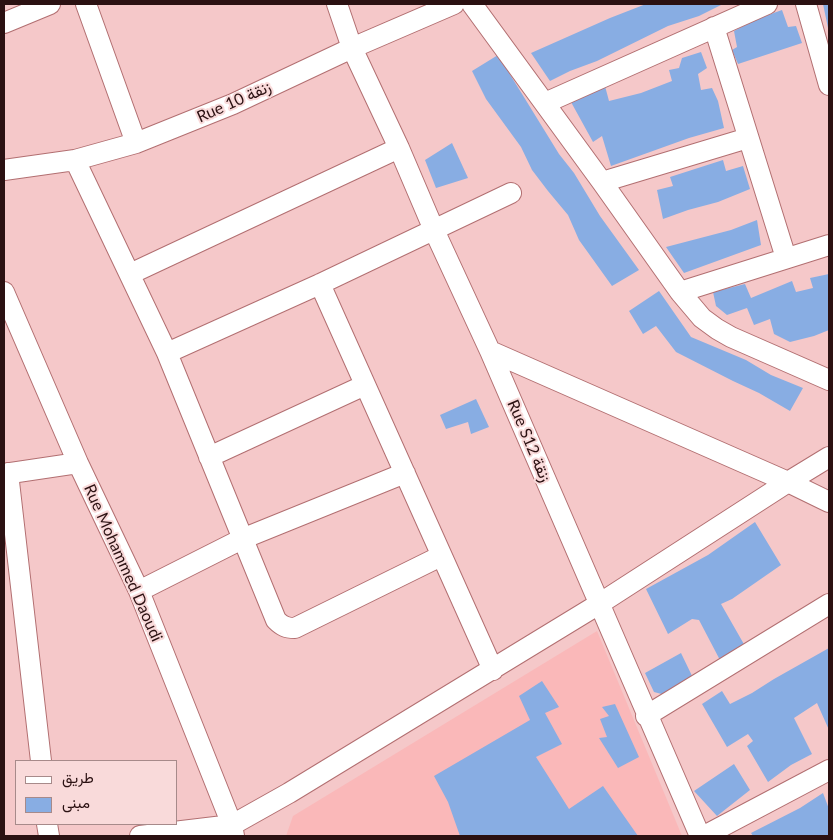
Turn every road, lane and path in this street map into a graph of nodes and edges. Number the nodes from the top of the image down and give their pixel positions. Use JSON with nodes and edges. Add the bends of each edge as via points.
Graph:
{"nodes":[{"id":1,"x":50,"y":4,"type":"edge"},
{"id":2,"x":86,"y":4,"type":"edge"},
{"id":3,"x":336,"y":4,"type":"edge"},
{"id":4,"x":454,"y":4,"type":"edge"},
{"id":5,"x":472,"y":4,"type":"edge"},
{"id":6,"x":767,"y":4,"type":"edge"},
{"id":7,"x":806,"y":4,"type":"edge"},
{"id":8,"x":4,"y":23,"type":"edge"},
{"id":9,"x":714,"y":27,"type":"junction"},
{"id":10,"x":352,"y":48,"type":"junction"},
{"id":11,"x":829,"y":85,"type":"edge"},
{"id":12,"x":545,"y":103,"type":"junction"},
{"id":13,"x":748,"y":138,"type":"junction"},
{"id":14,"x":136,"y":143,"type":"junction"},
{"id":15,"x":399,"y":148,"type":"junction"},
{"id":16,"x":74,"y":160,"type":"junction"},
{"id":17,"x":4,"y":170,"type":"edge"},
{"id":18,"x":602,"y":182,"type":"junction"},
{"id":19,"x":511,"y":193,"type":"dead end"},
{"id":20,"x":434,"y":230,"type":"junction"},
{"id":21,"x":829,"y":245,"type":"edge"},
{"id":22,"x":786,"y":258,"type":"junction"},
{"id":23,"x":130,"y":274,"type":"junction"},
{"id":24,"x":320,"y":284,"type":"junction"},
{"id":25,"x":4,"y":292,"type":"edge"},
{"id":26,"x":680,"y":292,"type":"junction"},
{"id":27,"x":11,"y":327,"type":"edge"},
{"id":28,"x":490,"y":351,"type":"junction"},
{"id":29,"x":167,"y":353,"type":"junction"},
{"id":30,"x":829,"y":380,"type":"edge"},
{"id":31,"x":365,"y":385,"type":"junction"},
{"id":32,"x":209,"y":457,"type":"junction"},
{"id":33,"x":829,"y":457,"type":"edge"},
{"id":34,"x":78,"y":463,"type":"junction"},
{"id":35,"x":6,"y":473,"type":"edge"},
{"id":36,"x":405,"y":473,"type":"junction"},
{"id":37,"x":788,"y":482,"type":"junction"},
{"id":38,"x":829,"y":502,"type":"edge"},
{"id":39,"x":242,"y":538,"type":"junction"},
{"id":40,"x":441,"y":556,"type":"junction"},
{"id":41,"x":138,"y":591,"type":"junction"},
{"id":42,"x":599,"y":604,"type":"junction"},
{"id":43,"x":829,"y":604,"type":"edge"},
{"id":44,"x":493,"y":670,"type":"junction"},
{"id":45,"x":646,"y":716,"type":"junction"},
{"id":46,"x":41,"y":760,"type":"edge"},
{"id":47,"x":829,"y":770,"type":"edge"},
{"id":48,"x":233,"y":830,"type":"edge"},
{"id":49,"x":140,"y":836,"type":"edge"},
{"id":50,"x":700,"y":836,"type":"edge"},
{"id":51,"x":704,"y":836,"type":"edge"}],
"edges":[{"from":1,"to":8,"type":"street"},
{"from":2,"to":14,"type":"street"},
{"from":3,"to":10,"type":"street","name":"Rue S12 زنقة"},
{"from":4,"to":10,"type":"street","name":"Rue 10 زنقة"},
{"from":5,"to":12,"type":"street"},
{"from":6,"to":9,"type":"street"},
{"from":7,"to":11,"type":"street"},
{"from":9,"to":12,"type":"street"},
{"from":9,"to":13,"type":"street"},
{"from":10,"to":14,"type":"street","name":"Rue 10 زنقة","via":[[233,104]]},
{"from":10,"to":15,"type":"street","name":"Rue S12 زنقة"},
{"from":12,"to":18,"type":"street"},
{"from":13,"to":18,"type":"street"},
{"from":13,"to":22,"type":"street"},
{"from":14,"to":16,"type":"street","name":"Rue 10 زنقة"},
{"from":15,"to":20,"type":"street","name":"Rue S12 زنقة"},
{"from":15,"to":23,"type":"street"},
{"from":16,"to":17,"type":"street","name":"Rue 10 زنقة"},
{"from":16,"to":23,"type":"street"},
{"from":18,"to":26,"type":"street"},
{"from":19,"to":20,"type":"street"},
{"from":20,"to":24,"type":"street"},
{"from":20,"to":28,"type":"street","name":"Rue S12 زنقة"},
{"from":21,"to":22,"type":"street"},
{"from":22,"to":26,"type":"street"},
{"from":23,"to":29,"type":"street"},
{"from":24,"to":29,"type":"street"},
{"from":24,"to":31,"type":"street"},
{"from":25,"to":27,"type":"street","name":"Rue Mohammed Daoudi"},
{"from":26,"to":30,"type":"street","via":[[702,318],[717,329]]},
{"from":27,"to":34,"type":"street","name":"Rue Mohammed Daoudi"},
{"from":28,"to":37,"type":"street"},
{"from":28,"to":42,"type":"street","name":"Rue S12 زنقة"},
{"from":29,"to":32,"type":"street"},
{"from":31,"to":32,"type":"street"},
{"from":31,"to":36,"type":"street"},
{"from":32,"to":39,"type":"street"},
{"from":33,"to":37,"type":"street"},
{"from":34,"to":35,"type":"street"},
{"from":34,"to":41,"type":"street","name":"Rue Mohammed Daoudi"},
{"from":35,"to":46,"type":"street"},
{"from":36,"to":39,"type":"street"},
{"from":36,"to":40,"type":"street"},
{"from":37,"to":38,"type":"street"},
{"from":37,"to":42,"type":"street"},
{"from":39,"to":40,"type":"street","via":[[276,620],[287,628],[295,628]]},
{"from":39,"to":41,"type":"street"},
{"from":40,"to":44,"type":"street"},
{"from":41,"to":48,"type":"street","name":"Rue Mohammed Daoudi"},
{"from":42,"to":44,"type":"street"},
{"from":42,"to":45,"type":"street","name":"Rue S12 زنقة"},
{"from":43,"to":45,"type":"street"},
{"from":44,"to":48,"type":"street"},
{"from":45,"to":50,"type":"street","name":"Rue S12 زنقة"},
{"from":47,"to":51,"type":"street"},
{"from":48,"to":49,"type":"street"}]}
